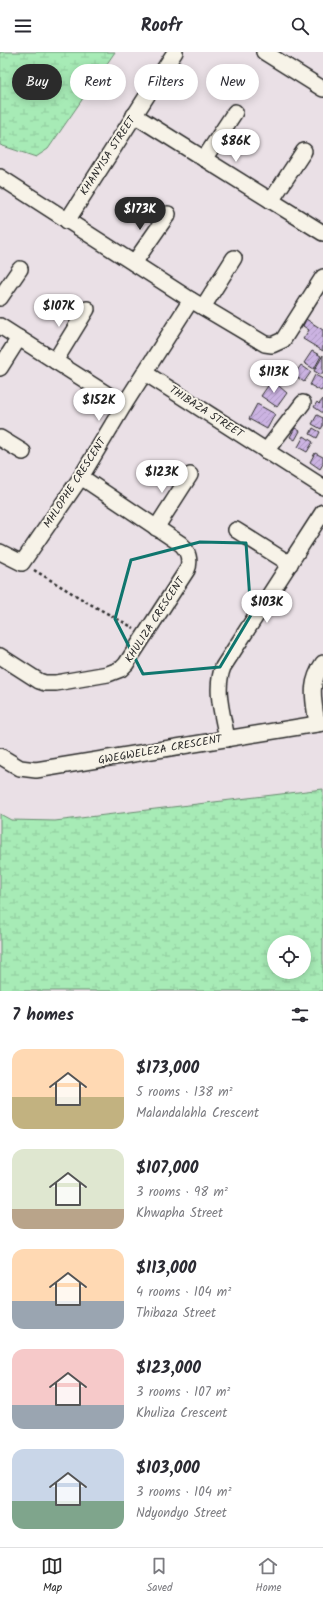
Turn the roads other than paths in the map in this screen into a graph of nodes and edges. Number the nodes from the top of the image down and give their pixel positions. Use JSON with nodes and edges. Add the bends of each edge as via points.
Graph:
{"nodes":[{"id":1,"x":176,"y":52,"type":"edge"},
{"id":2,"x":269,"y":53,"type":"edge"},
{"id":3,"x":323,"y":89,"type":"edge"},
{"id":4,"x":235,"y":112,"type":"dead end"},
{"id":5,"x":134,"y":115,"type":"junction"},
{"id":6,"x":304,"y":151,"type":"dead end"},
{"id":7,"x":204,"y":159,"type":"junction"},
{"id":8,"x":0,"y":177,"type":"edge"},
{"id":9,"x":271,"y":201,"type":"junction"},
{"id":10,"x":168,"y":214,"type":"dead end"},
{"id":11,"x":67,"y":221,"type":"junction"},
{"id":12,"x":323,"y":233,"type":"edge"},
{"id":13,"x":234,"y":258,"type":"dead end"},
{"id":14,"x":134,"y":263,"type":"junction"},
{"id":15,"x":20,"y":269,"type":"dead end"},
{"id":16,"x":323,"y":277,"type":"edge"},
{"id":17,"x":0,"y":298,"type":"edge"},
{"id":18,"x":197,"y":303,"type":"junction"},
{"id":19,"x":87,"y":309,"type":"dead end"},
{"id":20,"x":0,"y":326,"type":"edge"},
{"id":21,"x":19,"y":338,"type":"junction"},
{"id":22,"x":55,"y":361,"type":"junction"},
{"id":23,"x":0,"y":368,"type":"edge"},
{"id":24,"x":145,"y":373,"type":"junction"},
{"id":25,"x":303,"y":403,"type":"dead end"},
{"id":26,"x":124,"y":405,"type":"junction"},
{"id":27,"x":0,"y":438,"type":"edge"},
{"id":28,"x":266,"y":451,"type":"junction"},
{"id":29,"x":23,"y":452,"type":"dead end"},
{"id":30,"x":190,"y":475,"type":"dead end"},
{"id":31,"x":81,"y":477,"type":"junction"},
{"id":32,"x":323,"y":487,"type":"edge"},
{"id":33,"x":323,"y":512,"type":"edge"},
{"id":34,"x":156,"y":528,"type":"junction"},
{"id":35,"x":236,"y":530,"type":"dead end"},
{"id":36,"x":0,"y":552,"type":"edge"},
{"id":37,"x":290,"y":564,"type":"junction"},
{"id":38,"x":0,"y":656,"type":"edge"},
{"id":39,"x":323,"y":663,"type":"edge"},
{"id":40,"x":320,"y":724,"type":"edge"},
{"id":41,"x":228,"y":739,"type":"junction"},
{"id":42,"x":0,"y":756,"type":"edge"}],
"edges":[{"from":1,"to":5,"type":"street","name":"KHANYISA STREET"},
{"from":2,"to":3,"type":"street"},
{"from":4,"to":7,"type":"street"},
{"from":5,"to":7,"type":"street"},
{"from":5,"to":11,"type":"street","name":"KHANYISA STREET"},
{"from":6,"to":9,"type":"street"},
{"from":7,"to":9,"type":"street"},
{"from":8,"to":11,"type":"street"},
{"from":9,"to":12,"type":"street"},
{"from":10,"to":14,"type":"street"},
{"from":11,"to":14,"type":"street"},
{"from":13,"to":18,"type":"street","name":"MHLOPHE CRESCENT"},
{"from":14,"to":18,"type":"street"},
{"from":15,"to":17,"type":"street"},
{"from":16,"to":18,"type":"street","via":[[283,340],[272,345],[257,341]]},
{"from":18,"to":24,"type":"street","name":"MHLOPHE CRESCENT"},
{"from":19,"to":22,"type":"street"},
{"from":20,"to":21,"type":"street"},
{"from":21,"to":22,"type":"street"},
{"from":21,"to":23,"type":"street"},
{"from":22,"to":26,"type":"street"},
{"from":24,"to":26,"type":"street","name":"MHLOPHE CRESCENT"},
{"from":24,"to":28,"type":"street","name":"THIBAZA STREET"},
{"from":25,"to":28,"type":"street"},
{"from":26,"to":31,"type":"street","name":"MHLOPHE CRESCENT"},
{"from":27,"to":29,"type":"street"},
{"from":28,"to":32,"type":"street","name":"THIBAZA STREET"},
{"from":30,"to":34,"type":"street"},
{"from":31,"to":34,"type":"street","name":"KHULIZA CRESCENT"},
{"from":31,"to":36,"type":"street","name":"MHLOPHE CRESCENT","via":[[22,563]]},
{"from":33,"to":37,"type":"street"},
{"from":34,"to":38,"type":"street","name":"KHULIZA CRESCENT","via":[[184,547],[189,564],[121,669],[108,674],[56,683],[39,681]]},
{"from":35,"to":37,"type":"street"},
{"from":37,"to":41,"type":"street","via":[[223,667],[219,692]]},
{"from":39,"to":40,"type":"street","via":[[314,680],[313,689]]},
{"from":40,"to":41,"type":"street","name":"GWEGWELEZA CRESCENT"},
{"from":41,"to":42,"type":"street","name":"GWEGWELEZA CRESCENT","via":[[36,770],[20,768]]}]}
